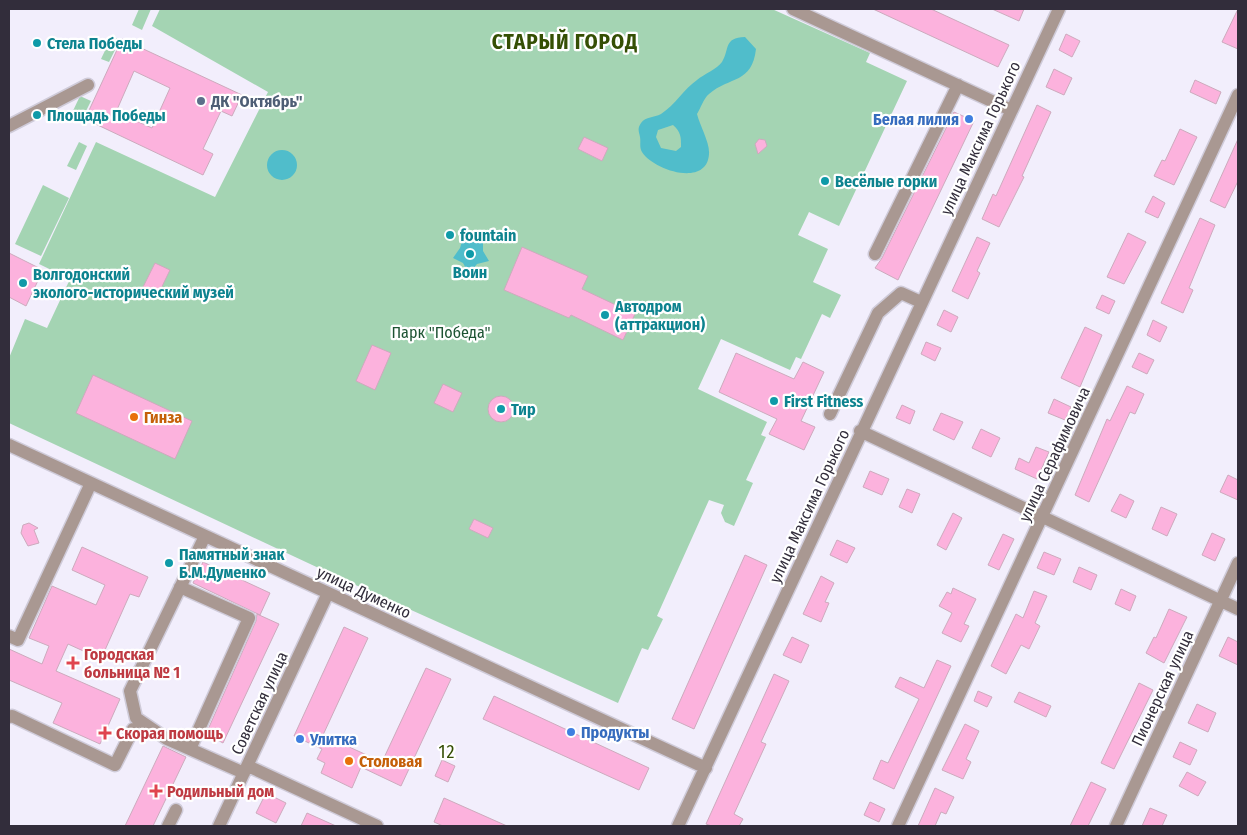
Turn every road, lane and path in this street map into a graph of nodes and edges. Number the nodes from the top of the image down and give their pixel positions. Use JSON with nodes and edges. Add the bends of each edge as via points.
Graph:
{"nodes":[{"id":1,"x":793,"y":9,"type":"edge"},
{"id":2,"x":1059,"y":9,"type":"edge"},
{"id":3,"x":88,"y":84,"type":"dead end"},
{"id":4,"x":958,"y":85,"type":"junction"},
{"id":5,"x":1238,"y":95,"type":"edge"},
{"id":6,"x":1011,"y":110,"type":"junction"},
{"id":7,"x":9,"y":126,"type":"edge"},
{"id":8,"x":875,"y":254,"type":"dead end"},
{"id":9,"x":921,"y":302,"type":"junction"},
{"id":10,"x":830,"y":414,"type":"dead end"},
{"id":11,"x":860,"y":432,"type":"junction"},
{"id":12,"x":9,"y":444,"type":"edge"},
{"id":13,"x":91,"y":483,"type":"junction"},
{"id":14,"x":1043,"y":517,"type":"junction"},
{"id":15,"x":205,"y":536,"type":"junction"},
{"id":16,"x":1238,"y":563,"type":"edge"},
{"id":17,"x":180,"y":587,"type":"junction"},
{"id":18,"x":328,"y":593,"type":"junction"},
{"id":19,"x":1221,"y":601,"type":"junction"},
{"id":20,"x":1238,"y":609,"type":"edge"},
{"id":21,"x":9,"y":636,"type":"edge"},
{"id":22,"x":9,"y":717,"type":"edge"},
{"id":23,"x":133,"y":730,"type":"dead end"},
{"id":24,"x":190,"y":749,"type":"junction"},
{"id":25,"x":706,"y":768,"type":"junction"},
{"id":26,"x":246,"y":770,"type":"junction"},
{"id":27,"x":176,"y":810,"type":"dead end"},
{"id":28,"x":168,"y":826,"type":"edge"},
{"id":29,"x":220,"y":826,"type":"edge"},
{"id":30,"x":377,"y":826,"type":"edge"},
{"id":31,"x":678,"y":826,"type":"edge"},
{"id":32,"x":898,"y":826,"type":"edge"},
{"id":33,"x":1116,"y":826,"type":"edge"}],
"edges":[{"from":1,"to":4,"type":"street"},
{"from":2,"to":6,"type":"street","name":"улица Максима Горького"},
{"from":3,"to":7,"type":"street"},
{"from":4,"to":6,"type":"street"},
{"from":4,"to":8,"type":"street"},
{"from":5,"to":14,"type":"street","name":"улица Серафимовича"},
{"from":6,"to":9,"type":"street","name":"улица Максима Горького"},
{"from":9,"to":10,"type":"street","via":[[901,293],[878,313]]},
{"from":9,"to":11,"type":"street","name":"улица Максима Горького"},
{"from":11,"to":14,"type":"street"},
{"from":11,"to":25,"type":"street","name":"улица Максима Горького"},
{"from":12,"to":13,"type":"street","name":"улица Думенко"},
{"from":13,"to":15,"type":"street","name":"улица Думенко"},
{"from":13,"to":21,"type":"street","via":[[18,640]]},
{"from":14,"to":19,"type":"street"},
{"from":14,"to":32,"type":"street","name":"улица Серафимовича"},
{"from":15,"to":17,"type":"street"},
{"from":15,"to":18,"type":"street","name":"улица Думенко"},
{"from":16,"to":19,"type":"street","name":"Пионерская улица"},
{"from":17,"to":24,"type":"street","via":[[130,691],[136,718],[167,739]]},
{"from":17,"to":24,"type":"street","via":[[249,618]]},
{"from":18,"to":25,"type":"street","name":"улица Думенко"},
{"from":18,"to":26,"type":"street","name":"Советская улица"},
{"from":19,"to":20,"type":"street"},
{"from":19,"to":33,"type":"street","name":"Пионерская улица"},
{"from":22,"to":23,"type":"street","via":[[115,766]]},
{"from":24,"to":26,"type":"street"},
{"from":25,"to":31,"type":"street","name":"улица Максима Горького"},
{"from":26,"to":29,"type":"street","name":"Советская улица"},
{"from":26,"to":30,"type":"street"},
{"from":27,"to":28,"type":"street"}]}
